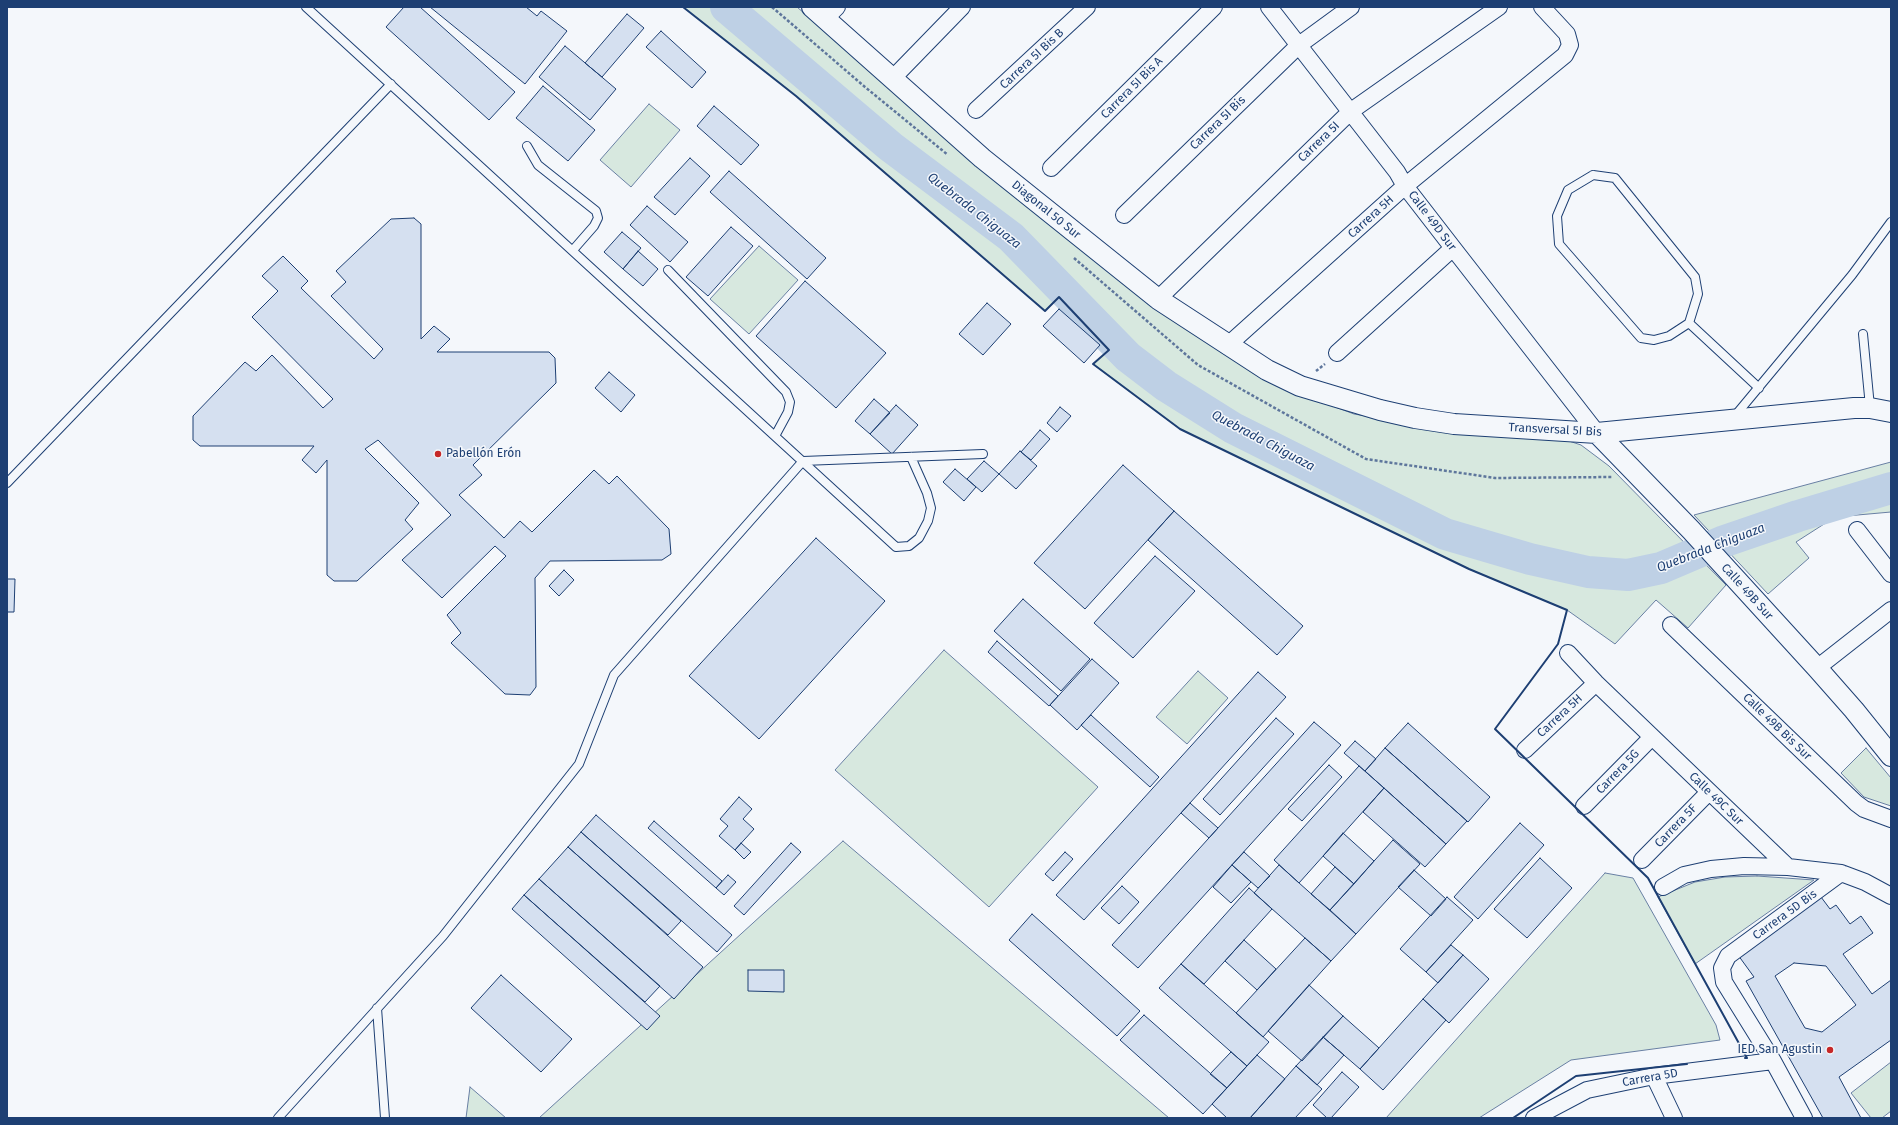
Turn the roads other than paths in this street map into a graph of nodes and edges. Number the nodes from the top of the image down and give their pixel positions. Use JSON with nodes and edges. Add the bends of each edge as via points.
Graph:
{"nodes":[{"id":1,"x":306,"y":7,"type":"edge"},
{"id":2,"x":962,"y":7,"type":"edge"},
{"id":3,"x":1087,"y":7,"type":"edge"},
{"id":4,"x":1214,"y":7,"type":"edge"},
{"id":5,"x":1269,"y":7,"type":"edge"},
{"id":6,"x":1351,"y":7,"type":"edge"},
{"id":7,"x":1500,"y":7,"type":"edge"},
{"id":8,"x":1542,"y":7,"type":"edge"},
{"id":9,"x":825,"y":11,"type":"edge"},
{"id":10,"x":1299,"y":45,"type":"junction"},
{"id":11,"x":893,"y":78,"type":"junction"},
{"id":12,"x":391,"y":84,"type":"junction"},
{"id":13,"x":976,"y":110,"type":"dead end"},
{"id":14,"x":1351,"y":111,"type":"junction"},
{"id":15,"x":528,"y":146,"type":"dead end"},
{"id":16,"x":1051,"y":168,"type":"dead end"},
{"id":17,"x":1406,"y":186,"type":"junction"},
{"id":18,"x":1124,"y":215,"type":"dead end"},
{"id":19,"x":1891,"y":222,"type":"edge"},
{"id":20,"x":1453,"y":248,"type":"junction"},
{"id":21,"x":573,"y":250,"type":"junction"},
{"id":22,"x":668,"y":270,"type":"dead end"},
{"id":23,"x":1158,"y":299,"type":"junction"},
{"id":24,"x":1689,"y":323,"type":"junction"},
{"id":25,"x":1863,"y":334,"type":"dead end"},
{"id":26,"x":1228,"y":346,"type":"junction"},
{"id":27,"x":1337,"y":353,"type":"road end"},
{"id":28,"x":1300,"y":386,"type":"joint"},
{"id":29,"x":1759,"y":388,"type":"junction"},
{"id":30,"x":1884,"y":409,"type":"edge"},
{"id":31,"x":1732,"y":419,"type":"junction"},
{"id":32,"x":1597,"y":433,"type":"junction"},
{"id":33,"x":775,"y":436,"type":"junction"},
{"id":34,"x":983,"y":454,"type":"dead end"},
{"id":35,"x":911,"y":457,"type":"junction"},
{"id":36,"x":802,"y":461,"type":"junction"},
{"id":37,"x":7,"y":483,"type":"edge"},
{"id":38,"x":1857,"y":530,"type":"dead end"},
{"id":39,"x":1891,"y":574,"type":"edge"},
{"id":40,"x":1891,"y":610,"type":"edge"},
{"id":41,"x":1671,"y":624,"type":"dead end"},
{"id":42,"x":1568,"y":654,"type":"dead end"},
{"id":43,"x":1817,"y":668,"type":"junction"},
{"id":44,"x":1596,"y":683,"type":"junction"},
{"id":45,"x":1652,"y":737,"type":"junction"},
{"id":46,"x":1525,"y":750,"type":"dead end"},
{"id":47,"x":1891,"y":756,"type":"edge"},
{"id":48,"x":1709,"y":792,"type":"junction"},
{"id":49,"x":1584,"y":806,"type":"dead end"},
{"id":50,"x":1891,"y":819,"type":"edge"},
{"id":51,"x":1642,"y":860,"type":"dead end"},
{"id":52,"x":1788,"y":867,"type":"junction"},
{"id":53,"x":1841,"y":873,"type":"junction"},
{"id":54,"x":1663,"y":887,"type":"dead end"},
{"id":55,"x":1891,"y":896,"type":"edge"},
{"id":56,"x":377,"y":1008,"type":"junction"},
{"id":57,"x":1773,"y":1060,"type":"junction"},
{"id":58,"x":1654,"y":1076,"type":"junction"},
{"id":59,"x":278,"y":1118,"type":"edge"},
{"id":60,"x":384,"y":1118,"type":"edge"},
{"id":61,"x":1536,"y":1118,"type":"edge"},
{"id":62,"x":1674,"y":1118,"type":"edge"},
{"id":63,"x":1804,"y":1118,"type":"edge"}],
"edges":[{"from":1,"to":12,"type":"lane"},
{"from":2,"to":11,"type":"street"},
{"from":3,"to":13,"type":"street","name":"Carrera 5I Bis B"},
{"from":4,"to":16,"type":"street","name":"Carrera 5I Bis A"},
{"from":5,"to":10,"type":"street","name":"Calle 49D Sur"},
{"from":6,"to":10,"type":"street","name":"Carrera 5I Bis"},
{"from":7,"to":14,"type":"street","name":"Carrera 5I"},
{"from":8,"to":17,"type":"street","name":"Carrera 5H","via":[[1567,34],[1570,45],[1565,55]]},
{"from":9,"to":11,"type":"street","name":"Diagonal 50 Sur"},
{"from":10,"to":14,"type":"street","name":"Calle 49D Sur"},
{"from":10,"to":18,"type":"street","name":"Carrera 5I Bis"},
{"from":11,"to":23,"type":"street","name":"Diagonal 50 Sur","via":[[982,158]]},
{"from":12,"to":21,"type":"lane"},
{"from":12,"to":37,"type":"lane"},
{"from":14,"to":17,"type":"street","name":"Calle 49D Sur"},
{"from":14,"to":23,"type":"street","name":"Carrera 5I"},
{"from":15,"to":21,"type":"lane","via":[[538,165],[596,211],[598,218],[594,226]]},
{"from":17,"to":20,"type":"street","name":"Calle 49D Sur"},
{"from":17,"to":26,"type":"street","name":"Carrera 5H"},
{"from":19,"to":29,"type":"lane","via":[[1852,275]]},
{"from":20,"to":27,"type":"street"},
{"from":20,"to":32,"type":"street","name":"Calle 49D Sur"},
{"from":21,"to":33,"type":"lane"},
{"from":22,"to":33,"type":"lane","via":[[786,392],[790,402],[788,412]]},
{"from":23,"to":26,"type":"street","name":"Diagonal 50 Sur"},
{"from":24,"to":24,"type":"lane","via":[[1698,294],[1695,277],[1615,178],[1593,175],[1568,190],[1557,216],[1559,244],[1641,338],[1654,340],[1669,336]]},
{"from":24,"to":29,"type":"lane"},
{"from":25,"to":30,"type":"lane"},
{"from":26,"to":28,"type":"street","name":"Diagonal 50 Sur","via":[[1267,370]]},
{"from":28,"to":32,"type":"street","name":"Transversal 5I Bis","via":[[1415,418],[1454,424]]},
{"from":29,"to":31,"type":"lane"},
{"from":30,"to":31,"type":"street","name":"Transversal 5I Bis","via":[[1854,408]]},
{"from":31,"to":32,"type":"street","name":"Transversal 5I Bis"},
{"from":32,"to":43,"type":"street","name":"Calle 49B Sur","via":[[1691,530]]},
{"from":33,"to":36,"type":"lane"},
{"from":34,"to":35,"type":"lane"},
{"from":35,"to":36,"type":"lane"},
{"from":35,"to":36,"type":"lane","via":[[931,508],[928,521],[919,538],[909,546],[896,547]]},
{"from":36,"to":56,"type":"lane","via":[[614,674],[579,764],[443,936]]},
{"from":38,"to":39,"type":"street"},
{"from":40,"to":43,"type":"street"},
{"from":41,"to":50,"type":"street","name":"Calle 49B Bis Sur","via":[[1856,803],[1864,809]]},
{"from":42,"to":44,"type":"street","name":"Calle 49C Sur"},
{"from":43,"to":47,"type":"street","name":"Calle 49B Sur"},
{"from":44,"to":45,"type":"street","name":"Calle 49C Sur"},
{"from":44,"to":46,"type":"street","name":"Carrera 5H"},
{"from":45,"to":48,"type":"street","name":"Calle 49C Sur"},
{"from":45,"to":49,"type":"street","name":"Carrera 5G"},
{"from":48,"to":51,"type":"street","name":"Carrera 5F"},
{"from":48,"to":52,"type":"street","name":"Calle 49C Sur"},
{"from":52,"to":53,"type":"street"},
{"from":52,"to":54,"type":"street","via":[[1744,866],[1711,869],[1684,875]]},
{"from":53,"to":55,"type":"street"},
{"from":53,"to":57,"type":"street","name":"Carrera 5D Bis","via":[[1728,956],[1722,968],[1724,982]]},
{"from":56,"to":59,"type":"lane"},
{"from":56,"to":60,"type":"lane"},
{"from":57,"to":58,"type":"street","name":"Carrera 5D"},
{"from":57,"to":63,"type":"street"},
{"from":58,"to":61,"type":"street","name":"Carrera 5D","via":[[1587,1090]]},
{"from":58,"to":62,"type":"street"}]}
